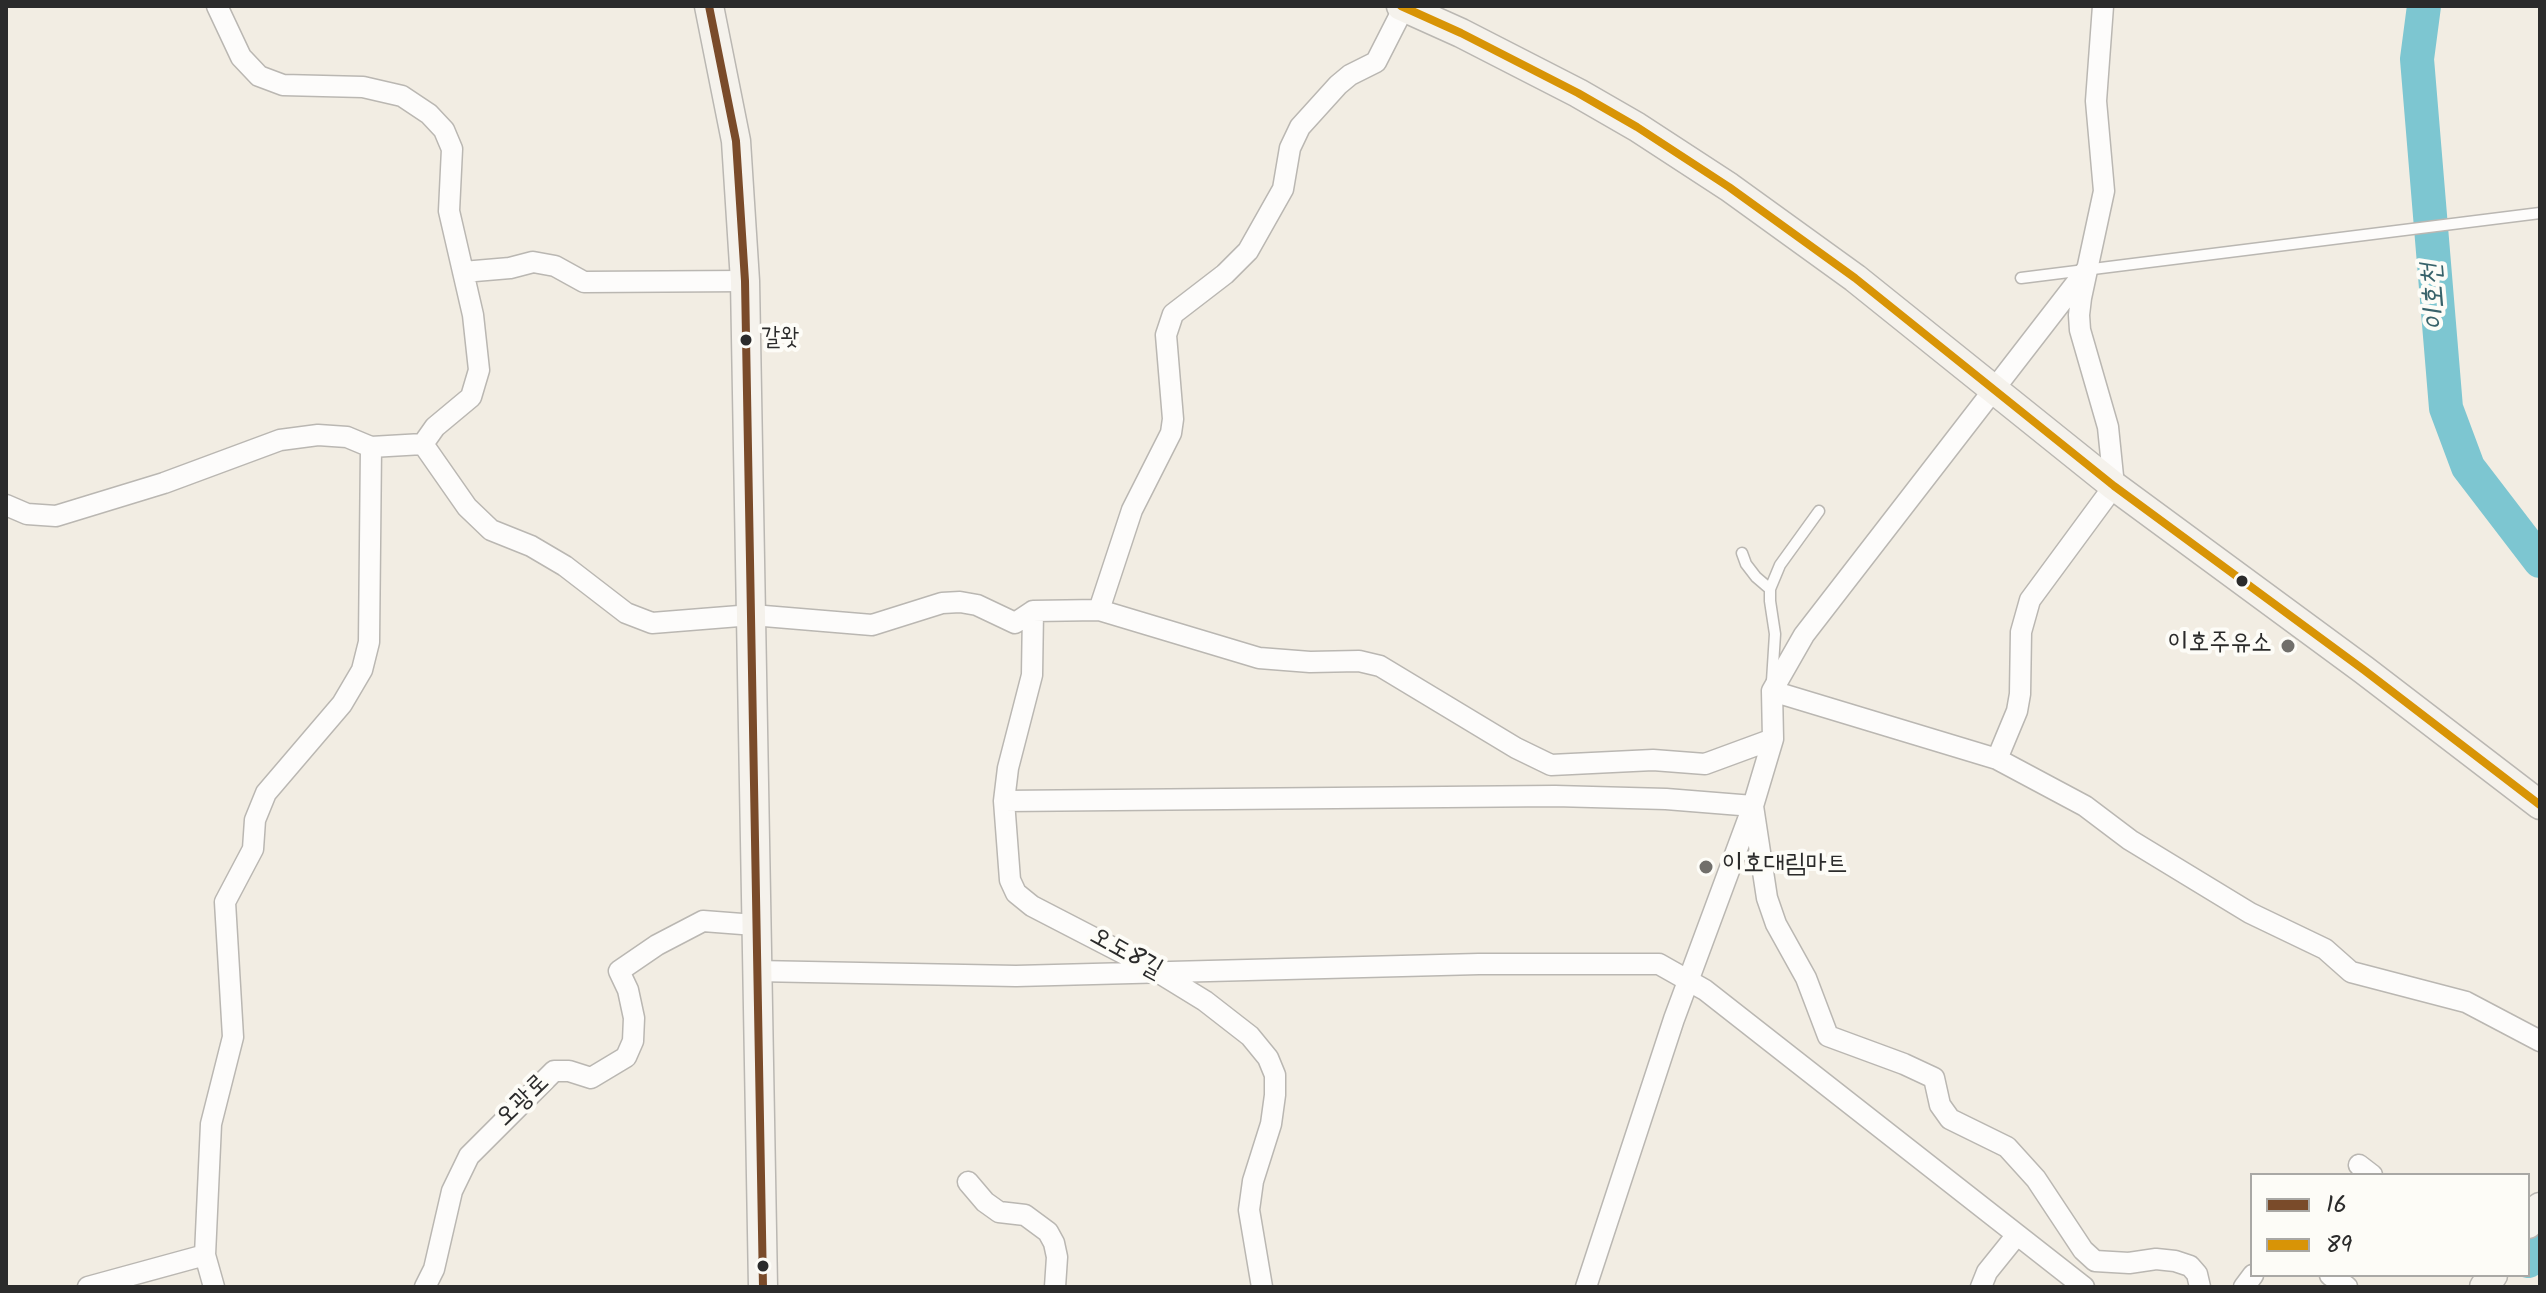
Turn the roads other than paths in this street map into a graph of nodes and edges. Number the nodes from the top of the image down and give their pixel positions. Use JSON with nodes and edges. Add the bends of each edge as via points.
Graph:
{"nodes":[{"id":1,"x":217,"y":6,"type":"edge"},
{"id":2,"x":709,"y":6,"type":"edge"},
{"id":3,"x":2103,"y":6,"type":"edge"},
{"id":4,"x":1402,"y":7,"type":"edge"},
{"id":5,"x":2540,"y":213,"type":"edge"},
{"id":6,"x":2087,"y":269,"type":"junction"},
{"id":7,"x":463,"y":272,"type":"junction"},
{"id":8,"x":2021,"y":278,"type":"dead end"},
{"id":9,"x":745,"y":281,"type":"junction"},
{"id":10,"x":1994,"y":390,"type":"junction"},
{"id":11,"x":423,"y":444,"type":"junction"},
{"id":12,"x":371,"y":447,"type":"junction"},
{"id":13,"x":2114,"y":486,"type":"junction"},
{"id":14,"x":6,"y":505,"type":"edge"},
{"id":15,"x":1819,"y":511,"type":"dead end"},
{"id":16,"x":1742,"y":553,"type":"dead end"},
{"id":17,"x":1770,"y":589,"type":"junction"},
{"id":18,"x":1099,"y":610,"type":"junction"},
{"id":19,"x":1033,"y":611,"type":"junction"},
{"id":20,"x":752,"y":615,"type":"junction"},
{"id":21,"x":1772,"y":691,"type":"junction"},
{"id":22,"x":1773,"y":739,"type":"junction"},
{"id":23,"x":1997,"y":759,"type":"junction"},
{"id":24,"x":1004,"y":801,"type":"junction"},
{"id":25,"x":2540,"y":805,"type":"edge"},
{"id":26,"x":1753,"y":806,"type":"junction"},
{"id":27,"x":755,"y":925,"type":"junction"},
{"id":28,"x":756,"y":971,"type":"junction"},
{"id":29,"x":1156,"y":971,"type":"junction"},
{"id":30,"x":1689,"y":981,"type":"junction"},
{"id":31,"x":2540,"y":1041,"type":"edge"},
{"id":32,"x":968,"y":1182,"type":"dead end"},
{"id":33,"x":2016,"y":1236,"type":"junction"},
{"id":34,"x":205,"y":1255,"type":"junction"},
{"id":35,"x":2091,"y":1257,"type":"junction"},
{"id":36,"x":2080,"y":1284,"type":"edge"},
{"id":37,"x":88,"y":1287,"type":"edge"},
{"id":38,"x":214,"y":1287,"type":"edge"},
{"id":39,"x":425,"y":1287,"type":"edge"},
{"id":40,"x":763,"y":1287,"type":"edge"},
{"id":41,"x":1055,"y":1287,"type":"edge"},
{"id":42,"x":1262,"y":1287,"type":"edge"},
{"id":43,"x":1586,"y":1287,"type":"edge"},
{"id":44,"x":1981,"y":1287,"type":"edge"},
{"id":45,"x":2200,"y":1287,"type":"edge"}],
"edges":[{"from":1,"to":7,"type":"street","via":[[241,57],[259,76],[283,85],[363,87],[402,96],[444,130],[452,149],[449,211]]},
{"from":2,"to":9,"type":"main road","via":[[736,141]]},
{"from":3,"to":6,"type":"street","via":[[2096,101],[2104,191]]},
{"from":4,"to":10,"type":"main road","via":[[1566,87],[1685,156],[1855,278]]},
{"from":4,"to":18,"type":"street","via":[[1376,62],[1338,85],[1300,127],[1290,148],[1283,189],[1248,251],[1173,314],[1166,335],[1171,433],[1132,510]]},
{"from":5,"to":6,"type":"lane"},
{"from":6,"to":8,"type":"lane"},
{"from":6,"to":10,"type":"street"},
{"from":6,"to":13,"type":"street","via":[[2080,330],[2108,427]]},
{"from":7,"to":9,"type":"street","via":[[533,262],[555,266],[584,282]]},
{"from":7,"to":11,"type":"street","via":[[479,370],[471,397]]},
{"from":9,"to":20,"type":"main road"},
{"from":10,"to":13,"type":"main road"},
{"from":10,"to":21,"type":"street","via":[[1804,635]]},
{"from":11,"to":12,"type":"street"},
{"from":11,"to":20,"type":"street","via":[[459,497],[491,530],[565,566],[626,613],[652,623]]},
{"from":12,"to":14,"type":"street","via":[[347,437],[280,440],[56,516],[27,514]]},
{"from":12,"to":34,"type":"street","via":[[369,642],[362,670],[342,704],[266,793],[255,820],[253,849],[225,902],[233,1037],[211,1124]]},
{"from":13,"to":23,"type":"street","via":[[2030,600],[2021,632],[2017,711]]},
{"from":13,"to":25,"type":"main road"},
{"from":15,"to":17,"type":"lane","via":[[1780,565]]},
{"from":16,"to":17,"type":"lane"},
{"from":17,"to":21,"type":"lane","via":[[1775,634]]},
{"from":18,"to":19,"type":"street"},
{"from":18,"to":22,"type":"street","via":[[1259,658],[1380,666],[1551,765],[1653,760],[1705,764]]},
{"from":19,"to":20,"type":"street","via":[[1015,623],[960,602],[872,625]]},
{"from":19,"to":24,"type":"street","name":"오도8길","via":[[1032,675]]},
{"from":20,"to":27,"type":"main road"},
{"from":21,"to":22,"type":"street"},
{"from":21,"to":23,"type":"street"},
{"from":22,"to":26,"type":"street"},
{"from":23,"to":31,"type":"street","via":[[2085,806],[2130,840],[2250,913],[2325,949],[2351,972],[2466,1002]]},
{"from":24,"to":26,"type":"street","via":[[1555,796]]},
{"from":24,"to":29,"type":"street","name":"오도8길","via":[[1010,880],[1016,893]]},
{"from":26,"to":30,"type":"street"},
{"from":26,"to":35,"type":"street","via":[[1767,898],[1828,1036],[1934,1078],[1940,1105],[1950,1119],[2007,1147]]},
{"from":27,"to":28,"type":"main road"},
{"from":27,"to":39,"type":"street","name":"오광로","via":[[703,921],[619,971],[634,1018],[626,1057],[591,1078],[554,1071],[469,1156],[452,1191]]},
{"from":28,"to":29,"type":"street","via":[[1016,976]]},
{"from":28,"to":40,"type":"main road"},
{"from":29,"to":30,"type":"street","via":[[1659,964]]},
{"from":29,"to":42,"type":"street","name":"오도8길","via":[[1250,1036],[1275,1075],[1271,1124],[1249,1210]]},
{"from":30,"to":33,"type":"street"},
{"from":30,"to":43,"type":"street"},
{"from":32,"to":41,"type":"street","via":[[999,1212],[1025,1215],[1048,1232],[1057,1257]]},
{"from":33,"to":36,"type":"street"},
{"from":33,"to":44,"type":"street"},
{"from":34,"to":37,"type":"street"},
{"from":34,"to":38,"type":"street"},
{"from":35,"to":36,"type":"street"},
{"from":35,"to":45,"type":"street","via":[[2129,1263],[2175,1261],[2190,1266]]}]}
